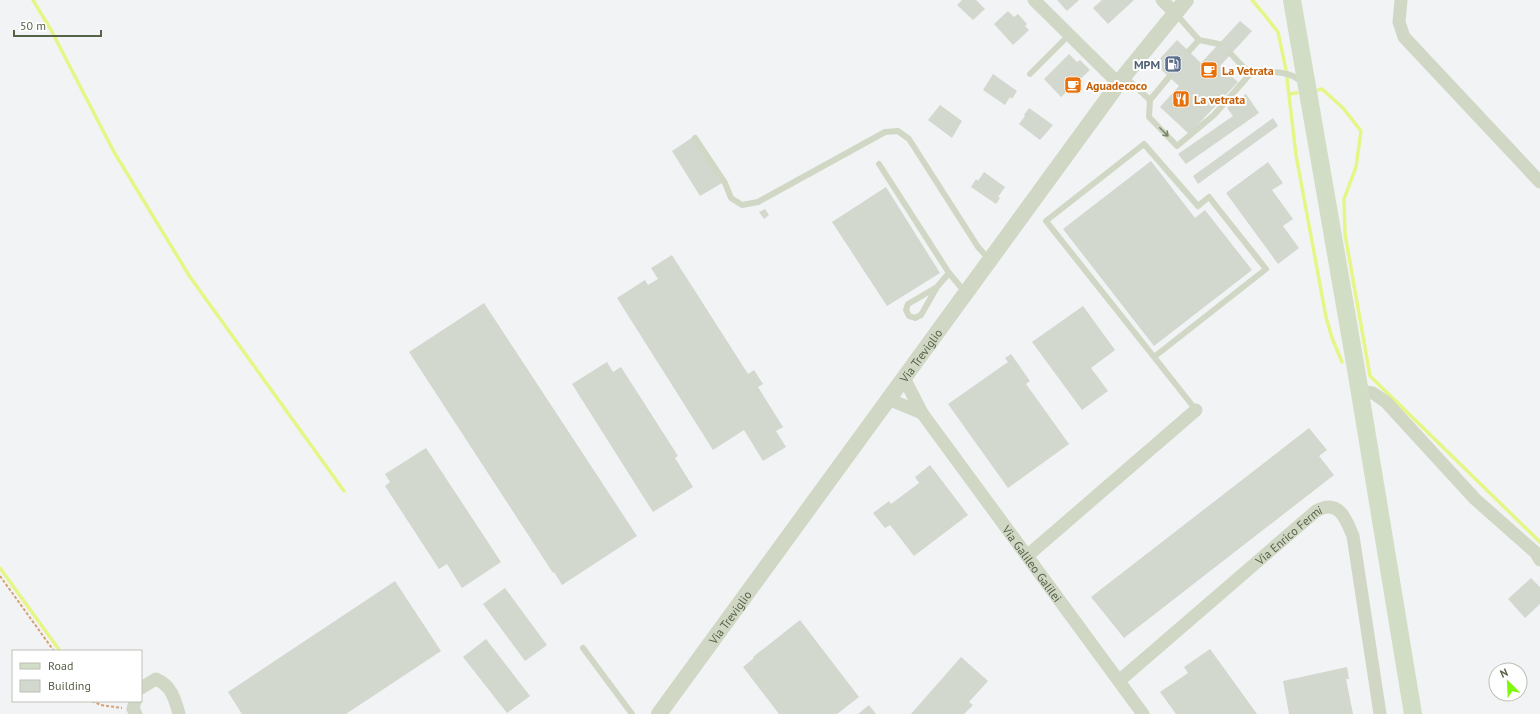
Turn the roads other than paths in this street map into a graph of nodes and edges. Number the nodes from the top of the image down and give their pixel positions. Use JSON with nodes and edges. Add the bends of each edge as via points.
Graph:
{"nodes":[{"id":1,"x":1034,"y":0,"type":"edge"},
{"id":2,"x":1162,"y":0,"type":"edge"},
{"id":3,"x":1186,"y":0,"type":"edge"},
{"id":4,"x":1292,"y":0,"type":"edge"},
{"id":5,"x":1401,"y":0,"type":"edge"},
{"id":6,"x":1175,"y":12,"type":"junction"},
{"id":7,"x":1069,"y":35,"type":"junction"},
{"id":8,"x":1199,"y":40,"type":"junction"},
{"id":9,"x":1219,"y":44,"type":"dead end"},
{"id":10,"x":1189,"y":52,"type":"dead end"},
{"id":11,"x":1231,"y":54,"type":"dead end"},
{"id":12,"x":1030,"y":74,"type":"dead end"},
{"id":13,"x":1250,"y":74,"type":"junction"},
{"id":14,"x":1169,"y":77,"type":"dead end"},
{"id":15,"x":1122,"y":80,"type":"junction"},
{"id":16,"x":1307,"y":89,"type":"junction"},
{"id":17,"x":1150,"y":100,"type":"junction"},
{"id":18,"x":695,"y":138,"type":"dead end"},
{"id":19,"x":879,"y":164,"type":"dead end"},
{"id":20,"x":1540,"y":182,"type":"edge"},
{"id":21,"x":990,"y":260,"type":"junction"},
{"id":22,"x":949,"y":274,"type":"junction"},
{"id":23,"x":937,"y":287,"type":"junction"},
{"id":24,"x":966,"y":293,"type":"junction"},
{"id":25,"x":1154,"y":357,"type":"junction"},
{"id":26,"x":904,"y":378,"type":"junction"},
{"id":27,"x":1359,"y":391,"type":"junction"},
{"id":28,"x":888,"y":399,"type":"junction"},
{"id":29,"x":1196,"y":410,"type":"joint"},
{"id":30,"x":922,"y":413,"type":"junction"},
{"id":31,"x":1027,"y":556,"type":"junction"},
{"id":32,"x":1540,"y":560,"type":"edge"},
{"id":33,"x":583,"y":648,"type":"dead end"},
{"id":34,"x":1119,"y":681,"type":"junction"},
{"id":35,"x":142,"y":687,"type":"edge"},
{"id":36,"x":178,"y":714,"type":"edge"},
{"id":37,"x":632,"y":714,"type":"edge"},
{"id":38,"x":660,"y":714,"type":"edge"},
{"id":39,"x":1143,"y":714,"type":"edge"},
{"id":40,"x":1380,"y":714,"type":"edge"},
{"id":41,"x":1413,"y":714,"type":"edge"}],
"edges":[{"from":1,"to":7,"type":"street"},
{"from":2,"to":6,"type":"street"},
{"from":3,"to":6,"type":"street","name":"Via Treviglio"},
{"from":4,"to":16,"type":"main road"},
{"from":5,"to":20,"type":"street","via":[[1399,22],[1404,37]]},
{"from":6,"to":8,"type":"lane"},
{"from":6,"to":15,"type":"street","name":"Via Treviglio"},
{"from":7,"to":12,"type":"lane"},
{"from":7,"to":15,"type":"street"},
{"from":8,"to":9,"type":"lane"},
{"from":8,"to":10,"type":"lane"},
{"from":11,"to":13,"type":"lane"},
{"from":13,"to":16,"type":"lane","via":[[1277,71],[1300,80]]},
{"from":17,"to":13,"type":"lane","one_way":true,"via":[[1149,117],[1177,146],[1214,115]]},
{"from":14,"to":17,"type":"lane"},
{"from":15,"to":17,"type":"lane"},
{"from":15,"to":21,"type":"street","name":"Via Treviglio"},
{"from":16,"to":27,"type":"main road"},
{"from":18,"to":21,"type":"lane","via":[[725,183],[731,198],[742,205],[758,202],[885,132],[898,131],[909,139],[978,247]]},
{"from":19,"to":22,"type":"lane"},
{"from":21,"to":24,"type":"street","name":"Via Treviglio"},
{"from":22,"to":23,"type":"lane"},
{"from":22,"to":24,"type":"lane"},
{"from":23,"to":23,"type":"lane","via":[[908,304],[906,310],[909,316],[915,318],[921,315]]},
{"from":24,"to":26,"type":"street","name":"Via Treviglio"},
{"from":25,"to":25,"type":"lane","via":[[1266,269],[1209,197],[1198,206],[1144,144],[1046,221]]},
{"from":25,"to":29,"type":"lane"},
{"from":26,"to":28,"type":"street","name":"Via Treviglio"},
{"from":26,"to":30,"type":"street","name":"Via Galileo Galilei"},
{"from":27,"to":32,"type":"street","via":[[1373,393],[1386,402],[1475,499],[1536,553]]},
{"from":27,"to":41,"type":"main road"},
{"from":28,"to":30,"type":"street"},
{"from":28,"to":38,"type":"street","name":"Via Treviglio"},
{"from":29,"to":31,"type":"street"},
{"from":30,"to":31,"type":"street","name":"Via Galileo Galilei"},
{"from":31,"to":34,"type":"street","name":"Via Galileo Galilei"},
{"from":33,"to":37,"type":"lane"},
{"from":34,"to":39,"type":"street","name":"Via Galileo Galilei"},
{"from":34,"to":40,"type":"street","name":"Via Enrico Fermi","via":[[1316,511],[1332,506],[1343,515],[1353,536]]},
{"from":35,"to":36,"type":"street","via":[[156,679],[164,682],[173,695]]}]}
